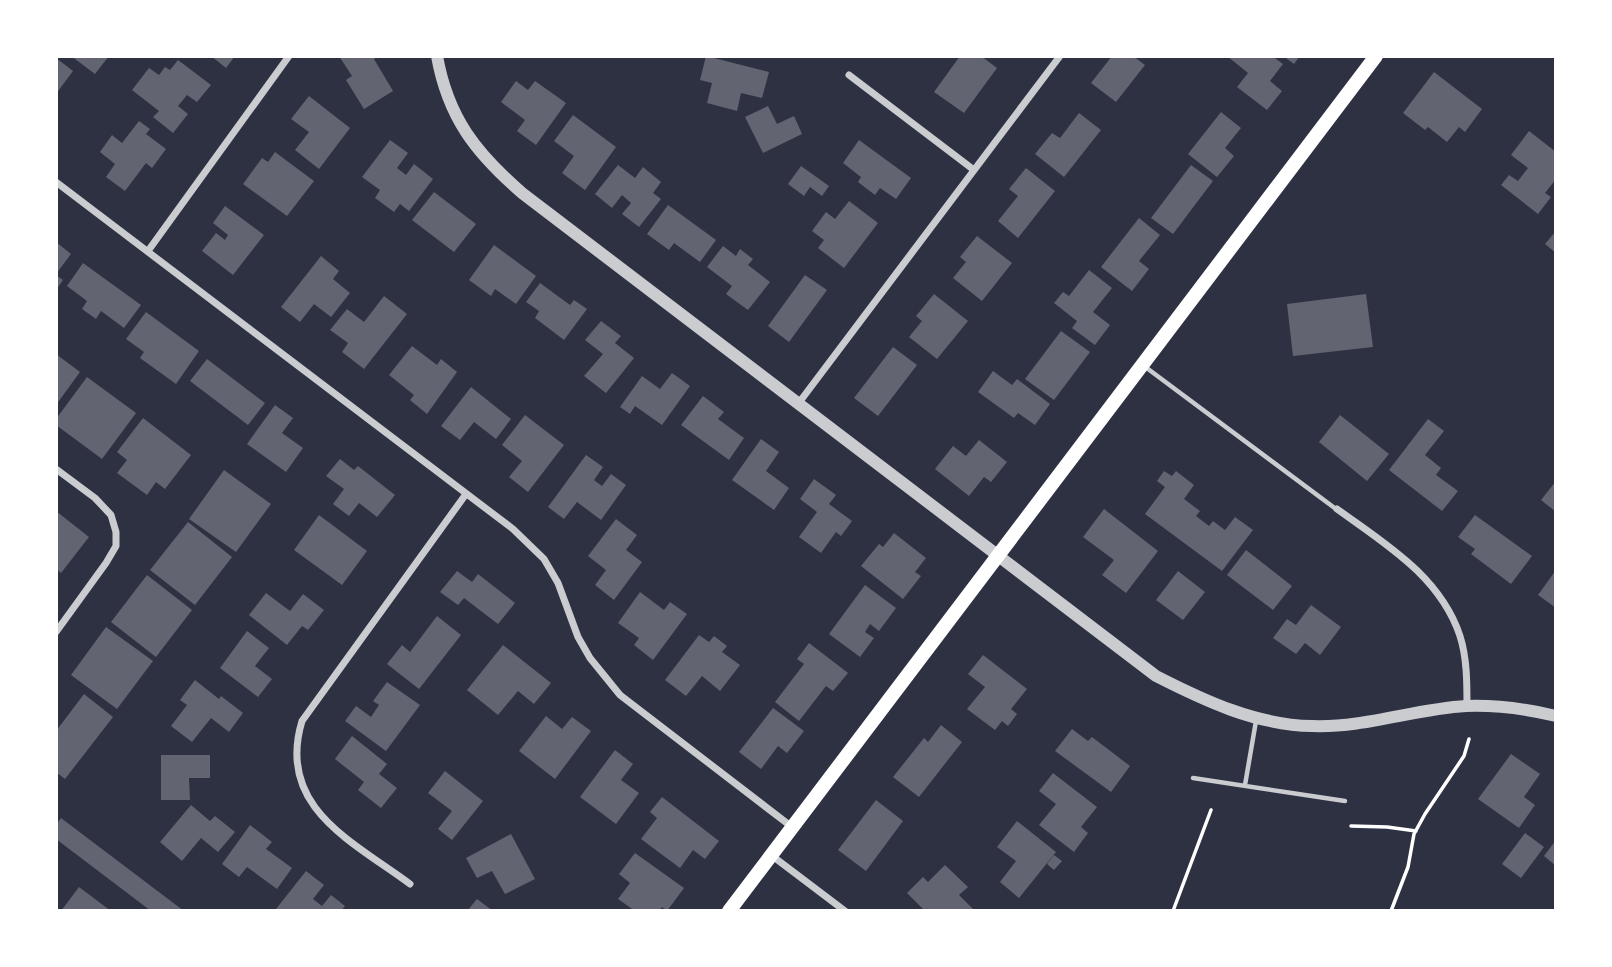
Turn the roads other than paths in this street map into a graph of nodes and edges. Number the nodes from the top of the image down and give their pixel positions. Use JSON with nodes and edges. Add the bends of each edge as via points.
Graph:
{"nodes":[{"id":1,"x":289,"y":56,"type":"edge"},
{"id":2,"x":437,"y":56,"type":"edge"},
{"id":3,"x":1060,"y":56,"type":"edge"},
{"id":4,"x":1376,"y":56,"type":"edge"},
{"id":5,"x":849,"y":75,"type":"dead end"},
{"id":6,"x":974,"y":170,"type":"junction"},
{"id":7,"x":56,"y":182,"type":"edge"},
{"id":8,"x":148,"y":251,"type":"junction"},
{"id":9,"x":1142,"y":365,"type":"junction"},
{"id":10,"x":797,"y":404,"type":"junction"},
{"id":11,"x":56,"y":469,"type":"edge"},
{"id":12,"x":466,"y":494,"type":"junction"},
{"id":13,"x":1337,"y":509,"type":"joint"},
{"id":14,"x":997,"y":556,"type":"junction"},
{"id":15,"x":59,"y":620,"type":"edge"},
{"id":16,"x":56,"y":632,"type":"edge"},
{"id":17,"x":1467,"y":706,"type":"junction"},
{"id":18,"x":1556,"y":716,"type":"edge"},
{"id":19,"x":1257,"y":718,"type":"junction"},
{"id":20,"x":1193,"y":778,"type":"dead end"},
{"id":21,"x":1245,"y":785,"type":"junction"},
{"id":22,"x":1345,"y":801,"type":"dead end"},
{"id":23,"x":792,"y":827,"type":"junction"},
{"id":24,"x":772,"y":855,"type":"junction"},
{"id":25,"x":410,"y":884,"type":"dead end"},
{"id":26,"x":729,"y":911,"type":"edge"},
{"id":27,"x":845,"y":911,"type":"edge"}],
"edges":[{"from":1,"to":8,"type":"street"},
{"from":2,"to":10,"type":"street","via":[[448,101],[466,136],[491,166]]},
{"from":3,"to":6,"type":"street"},
{"from":4,"to":9,"type":"main road"},
{"from":5,"to":6,"type":"street"},
{"from":6,"to":10,"type":"street"},
{"from":7,"to":8,"type":"street"},
{"from":8,"to":12,"type":"street"},
{"from":9,"to":13,"type":"lane"},
{"from":9,"to":14,"type":"main road"},
{"from":10,"to":14,"type":"street"},
{"from":11,"to":15,"type":"street","via":[[95,498],[111,515],[116,532],[116,546],[106,563]]},
{"from":12,"to":23,"type":"street","via":[[544,559],[578,637],[620,695]]},
{"from":12,"to":25,"type":"street","via":[[302,721],[296,740],[299,775],[314,808]]},
{"from":13,"to":17,"type":"street","via":[[1421,572],[1444,602],[1460,636]]},
{"from":14,"to":19,"type":"street","via":[[1156,676],[1211,704]]},
{"from":14,"to":23,"type":"main road"},
{"from":15,"to":16,"type":"street"},
{"from":17,"to":18,"type":"street"},
{"from":17,"to":19,"type":"street","via":[[1366,724],[1311,726]]},
{"from":19,"to":21,"type":"lane"},
{"from":20,"to":21,"type":"lane"},
{"from":21,"to":22,"type":"lane"},
{"from":23,"to":24,"type":"main road"},
{"from":24,"to":26,"type":"main road"},
{"from":24,"to":27,"type":"street"}]}
